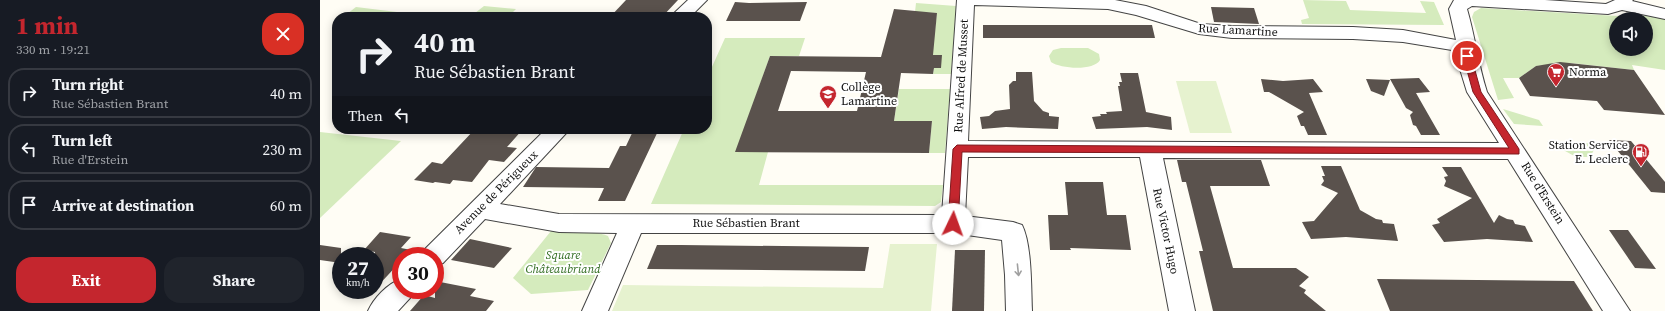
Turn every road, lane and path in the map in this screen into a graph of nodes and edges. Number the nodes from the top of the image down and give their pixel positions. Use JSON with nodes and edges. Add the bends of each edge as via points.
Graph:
{"nodes":[{"id":1,"x":698,"y":0,"type":"edge"},
{"id":2,"x":966,"y":0,"type":"edge"},
{"id":3,"x":1648,"y":0,"type":"edge"},
{"id":4,"x":1067,"y":1,"type":"edge"},
{"id":5,"x":1624,"y":1,"type":"edge"},
{"id":6,"x":685,"y":12,"type":"edge"},
{"id":7,"x":1665,"y":13,"type":"edge"},
{"id":8,"x":1465,"y":47,"type":"junction"},
{"id":9,"x":554,"y":134,"type":"edge"},
{"id":10,"x":957,"y":149,"type":"junction"},
{"id":11,"x":1150,"y":150,"type":"junction"},
{"id":12,"x":1516,"y":152,"type":"junction"},
{"id":13,"x":479,"y":209,"type":"junction"},
{"id":14,"x":633,"y":223,"type":"junction"},
{"id":15,"x":953,"y":224,"type":"junction"},
{"id":16,"x":443,"y":247,"type":"edge"},
{"id":17,"x":392,"y":299,"type":"edge"},
{"id":18,"x":381,"y":311,"type":"edge"},
{"id":19,"x":595,"y":311,"type":"edge"},
{"id":20,"x":1019,"y":311,"type":"edge"},
{"id":21,"x":1182,"y":311,"type":"edge"},
{"id":22,"x":1617,"y":311,"type":"edge"}],
"edges":[{"from":1,"to":6,"type":"street"},
{"from":2,"to":4,"type":"street","name":"Rue Lamartine"},
{"from":2,"to":10,"type":"street","name":"Rue Alfred de Musset"},
{"from":3,"to":7,"type":"street"},
{"from":4,"to":8,"type":"street","name":"Rue Lamartine","via":[[1124,6],[1206,30],[1403,36]]},
{"from":5,"to":7,"type":"street"},
{"from":5,"to":8,"type":"street","name":"Rue d'Erstein","via":[[1608,9],[1464,2],[1458,9],[1464,30]]},
{"from":8,"to":12,"type":"street","name":"Rue d'Erstein","via":[[1477,92]]},
{"from":9,"to":13,"type":"street","name":"Avenue de Périgueux"},
{"from":10,"to":11,"type":"street"},
{"from":10,"to":15,"type":"street","name":"Rue Alfred de Musset"},
{"from":11,"to":12,"type":"street"},
{"from":11,"to":21,"type":"street","name":"Rue Victor Hugo"},
{"from":12,"to":22,"type":"street","name":"Rue d'Erstein"},
{"from":13,"to":14,"type":"street","name":"Rue Sébastien Brant","via":[[560,223]]},
{"from":13,"to":16,"type":"street","name":"Avenue de Périgueux"},
{"from":14,"to":15,"type":"street","name":"Rue Sébastien Brant"},
{"from":14,"to":19,"type":"street"},
{"from":15,"to":20,"type":"street","name":"Rue Sébastien Brant","one_way":true,"via":[[1013,232]]},
{"from":17,"to":18,"type":"street"}]}
